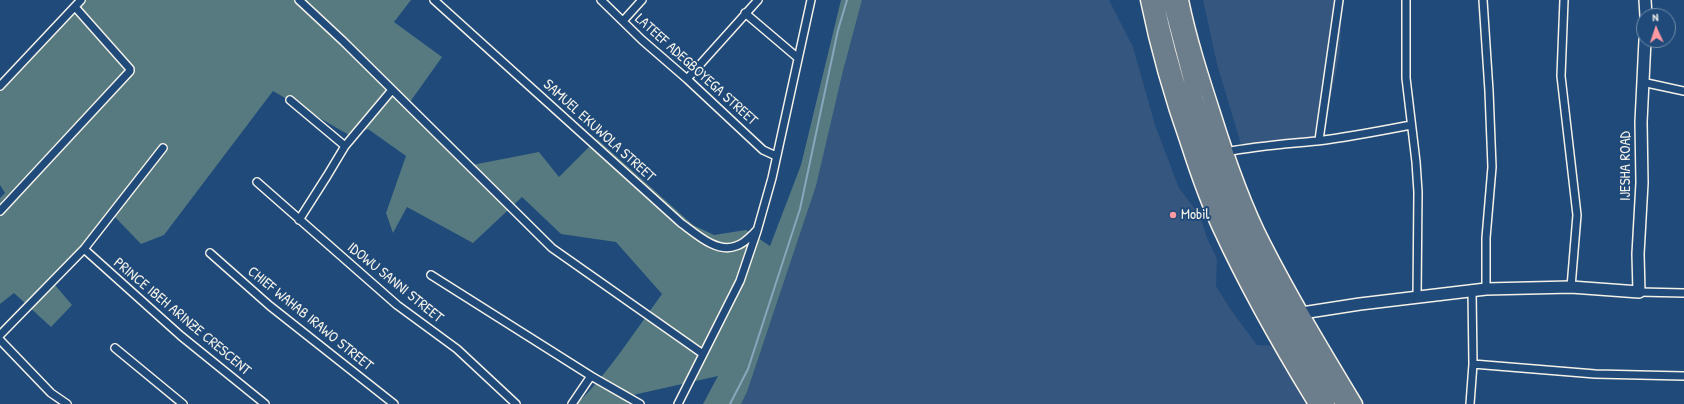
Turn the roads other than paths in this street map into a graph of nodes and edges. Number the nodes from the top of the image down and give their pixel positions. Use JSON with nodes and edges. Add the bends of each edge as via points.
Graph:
{"nodes":[{"id":1,"x":81,"y":0,"type":"edge"},
{"id":2,"x":298,"y":0,"type":"edge"},
{"id":3,"x":434,"y":0,"type":"edge"},
{"id":4,"x":601,"y":0,"type":"edge"},
{"id":5,"x":642,"y":0,"type":"edge"},
{"id":6,"x":758,"y":0,"type":"edge"},
{"id":7,"x":811,"y":0,"type":"edge"},
{"id":8,"x":1147,"y":0,"type":"edge"},
{"id":9,"x":1156,"y":0,"type":"edge"},
{"id":10,"x":1170,"y":0,"type":"edge"},
{"id":11,"x":1182,"y":0,"type":"edge"},
{"id":12,"x":1339,"y":0,"type":"edge"},
{"id":13,"x":1406,"y":0,"type":"edge"},
{"id":14,"x":1483,"y":0,"type":"edge"},
{"id":15,"x":1564,"y":0,"type":"edge"},
{"id":16,"x":75,"y":6,"type":"junction"},
{"id":17,"x":745,"y":13,"type":"junction"},
{"id":18,"x":1155,"y":19,"type":"junction"},
{"id":19,"x":623,"y":22,"type":"junction"},
{"id":20,"x":1644,"y":48,"type":"edge"},
{"id":21,"x":798,"y":58,"type":"junction"},
{"id":22,"x":687,"y":78,"type":"junction"},
{"id":23,"x":1642,"y":82,"type":"junction"},
{"id":24,"x":0,"y":86,"type":"edge"},
{"id":25,"x":392,"y":90,"type":"junction"},
{"id":26,"x":1684,"y":91,"type":"edge"},
{"id":27,"x":290,"y":100,"type":"dead end"},
{"id":28,"x":1411,"y":125,"type":"junction"},
{"id":29,"x":1319,"y":140,"type":"junction"},
{"id":30,"x":345,"y":146,"type":"junction"},
{"id":31,"x":163,"y":148,"type":"dead end"},
{"id":32,"x":1226,"y":152,"type":"junction"},
{"id":33,"x":776,"y":156,"type":"junction"},
{"id":34,"x":1226,"y":167,"type":"junction"},
{"id":35,"x":258,"y":182,"type":"dead end"},
{"id":36,"x":0,"y":212,"type":"edge"},
{"id":37,"x":298,"y":220,"type":"junction"},
{"id":38,"x":757,"y":231,"type":"junction"},
{"id":39,"x":84,"y":249,"type":"junction"},
{"id":40,"x":210,"y":254,"type":"dead end"},
{"id":41,"x":431,"y":275,"type":"dead end"},
{"id":42,"x":1571,"y":287,"type":"junction"},
{"id":43,"x":1486,"y":289,"type":"junction"},
{"id":44,"x":1472,"y":291,"type":"junction"},
{"id":45,"x":1639,"y":292,"type":"junction"},
{"id":46,"x":1684,"y":293,"type":"edge"},
{"id":47,"x":1417,"y":298,"type":"junction"},
{"id":48,"x":1302,"y":313,"type":"junction"},
{"id":49,"x":0,"y":335,"type":"edge"},
{"id":50,"x":0,"y":340,"type":"edge"},
{"id":51,"x":115,"y":348,"type":"dead end"},
{"id":52,"x":703,"y":354,"type":"junction"},
{"id":53,"x":1294,"y":360,"type":"junction"},
{"id":54,"x":1473,"y":364,"type":"junction"},
{"id":55,"x":591,"y":376,"type":"junction"},
{"id":56,"x":1684,"y":376,"type":"edge"},
{"id":57,"x":67,"y":404,"type":"edge"},
{"id":58,"x":183,"y":404,"type":"edge"},
{"id":59,"x":265,"y":404,"type":"edge"},
{"id":60,"x":394,"y":404,"type":"edge"},
{"id":61,"x":516,"y":404,"type":"edge"},
{"id":62,"x":572,"y":404,"type":"edge"},
{"id":63,"x":640,"y":404,"type":"edge"},
{"id":64,"x":678,"y":404,"type":"edge"},
{"id":65,"x":1314,"y":404,"type":"edge"},
{"id":66,"x":1327,"y":404,"type":"edge"},
{"id":67,"x":1343,"y":404,"type":"edge"},
{"id":68,"x":1356,"y":404,"type":"edge"},
{"id":69,"x":1470,"y":404,"type":"edge"}],
"edges":[{"from":1,"to":16,"type":"street"},
{"from":2,"to":25,"type":"street"},
{"from":3,"to":38,"type":"street","name":"SAMUEL EKUWOLA STREET","via":[[681,223],[702,239],[720,246],[732,247]]},
{"from":4,"to":19,"type":"street","name":"LATEEF ADEGBOYEGA STREET"},
{"from":5,"to":19,"type":"street"},
{"from":6,"to":17,"type":"street"},
{"from":7,"to":21,"type":"street"},
{"from":8,"to":18,"type":"main road"},
{"from":9,"to":18,"type":"highway"},
{"from":10,"to":34,"type":"highway","via":[[1196,100]]},
{"from":11,"to":32,"type":"main road","via":[[1200,72]]},
{"from":12,"to":29,"type":"street"},
{"from":13,"to":28,"type":"street","via":[[1406,78]]},
{"from":14,"to":43,"type":"street","via":[[1492,167],[1486,238]]},
{"from":15,"to":42,"type":"street","via":[[1561,76],[1577,215]]},
{"from":16,"to":24,"type":"street"},
{"from":16,"to":36,"type":"street","via":[[130,71]]},
{"from":17,"to":21,"type":"street"},
{"from":17,"to":22,"type":"street"},
{"from":18,"to":53,"type":"highway","via":[[1214,189]]},
{"from":19,"to":22,"type":"street","name":"LATEEF ADEGBOYEGA STREET"},
{"from":20,"to":23,"type":"main road","name":"IJESHA ROAD"},
{"from":21,"to":33,"type":"street"},
{"from":22,"to":33,"type":"street","name":"LATEEF ADEGBOYEGA STREET","via":[[763,150]]},
{"from":23,"to":26,"type":"street"},
{"from":23,"to":45,"type":"main road","name":"IJESHA ROAD"},
{"from":25,"to":30,"type":"street"},
{"from":25,"to":52,"type":"street","via":[[552,248]]},
{"from":27,"to":30,"type":"street"},
{"from":28,"to":29,"type":"street"},
{"from":28,"to":47,"type":"street","via":[[1418,192]]},
{"from":29,"to":32,"type":"street"},
{"from":30,"to":37,"type":"street"},
{"from":31,"to":39,"type":"street"},
{"from":32,"to":34,"type":"main road"},
{"from":33,"to":38,"type":"street"},
{"from":34,"to":48,"type":"main road"},
{"from":34,"to":67,"type":"highway","via":[[1230,194],[1273,284]]},
{"from":35,"to":37,"type":"street","name":"IDOWU SANNI STREET"},
{"from":37,"to":61,"type":"street","name":"IDOWU SANNI STREET","via":[[397,305],[456,349]]},
{"from":38,"to":52,"type":"street","via":[[740,281]]},
{"from":39,"to":49,"type":"street"},
{"from":39,"to":59,"type":"street","name":"PRINCE IBEH ARINZE CRESCENT","via":[[181,336]]},
{"from":40,"to":60,"type":"street","name":"CHIEF WAHAB IRAWO STREET","via":[[270,306]]},
{"from":41,"to":55,"type":"street"},
{"from":42,"to":43,"type":"main road"},
{"from":42,"to":45,"type":"main road"},
{"from":43,"to":44,"type":"main road"},
{"from":44,"to":47,"type":"main road"},
{"from":44,"to":54,"type":"street"},
{"from":45,"to":46,"type":"street"},
{"from":47,"to":48,"type":"main road"},
{"from":48,"to":68,"type":"main road"},
{"from":50,"to":57,"type":"street","via":[[51,393]]},
{"from":51,"to":58,"type":"street"},
{"from":52,"to":64,"type":"street"},
{"from":53,"to":65,"type":"main road"},
{"from":53,"to":66,"type":"highway"},
{"from":54,"to":56,"type":"street","via":[[1595,374]]},
{"from":54,"to":69,"type":"street"},
{"from":55,"to":62,"type":"street"},
{"from":55,"to":63,"type":"street"}]}
